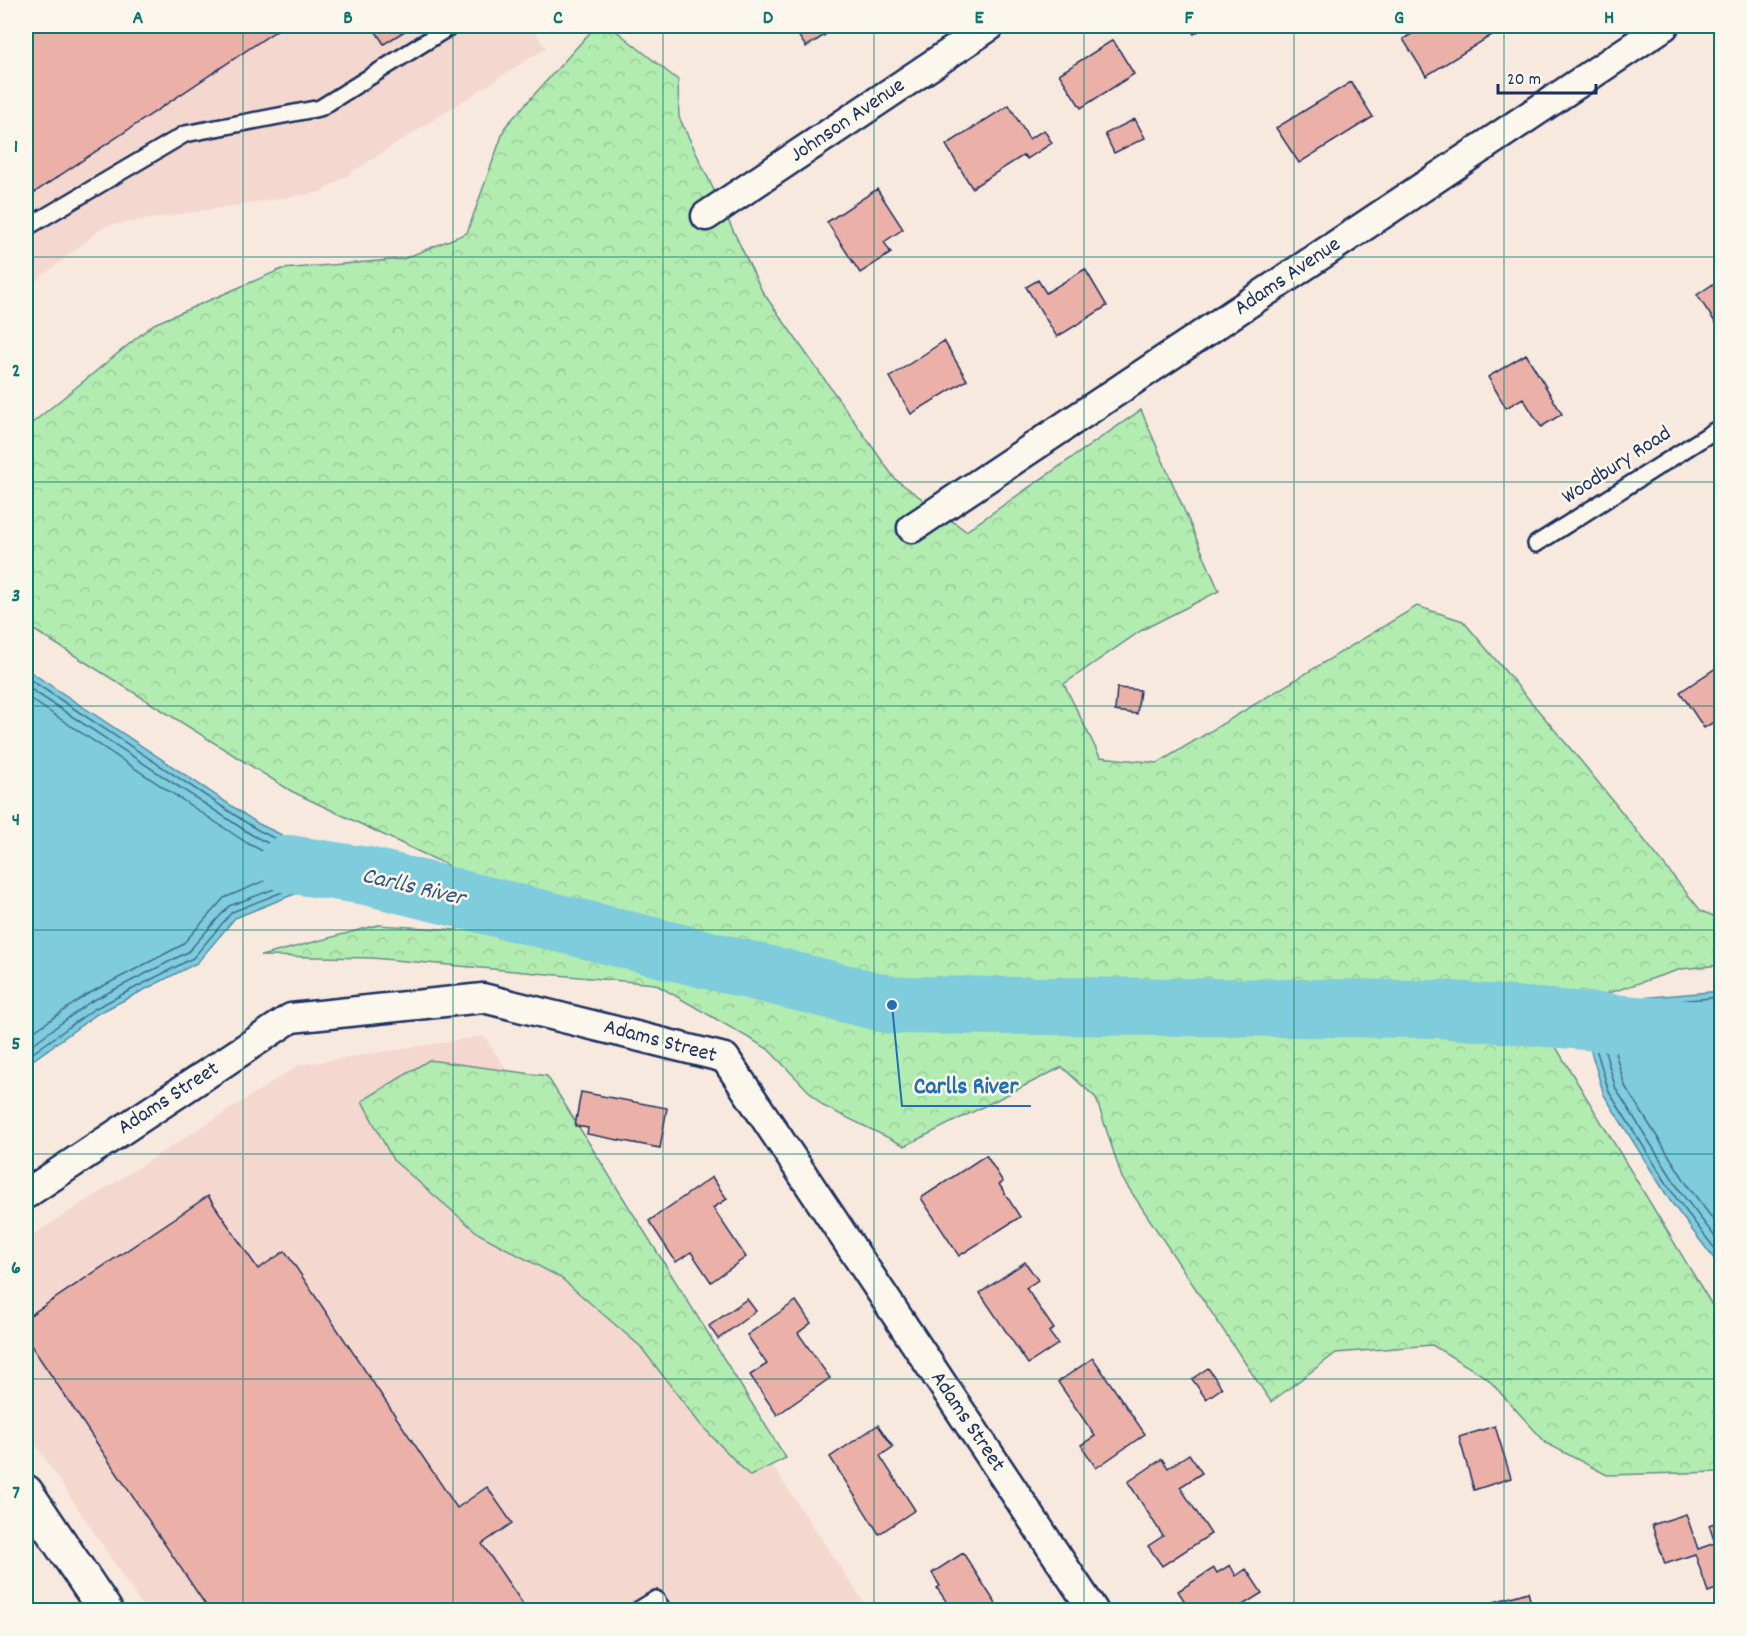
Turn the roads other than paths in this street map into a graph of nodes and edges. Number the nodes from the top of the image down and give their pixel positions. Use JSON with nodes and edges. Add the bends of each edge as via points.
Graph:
{"nodes":[{"id":1,"x":451,"y":26,"type":"edge"},
{"id":2,"x":990,"y":26,"type":"edge"},
{"id":3,"x":1664,"y":26,"type":"edge"},
{"id":4,"x":706,"y":216,"type":"dead end"},
{"id":5,"x":26,"y":228,"type":"edge"},
{"id":6,"x":1722,"y":426,"type":"edge"},
{"id":7,"x":912,"y":528,"type":"dead end"},
{"id":8,"x":1536,"y":544,"type":"dead end"},
{"id":9,"x":26,"y":1194,"type":"edge"},
{"id":10,"x":26,"y":1492,"type":"edge"},
{"id":11,"x":105,"y":1611,"type":"edge"},
{"id":12,"x":638,"y":1611,"type":"edge"},
{"id":13,"x":663,"y":1611,"type":"edge"},
{"id":14,"x":1093,"y":1611,"type":"edge"}],
"edges":[{"from":1,"to":5,"type":"lane","via":[[320,108],[184,134]]},
{"from":2,"to":4,"type":"street","name":"Johnson Avenue"},
{"from":3,"to":7,"type":"street","name":"Adams Avenue"},
{"from":6,"to":8,"type":"lane","name":"Woodbury Road"},
{"from":9,"to":14,"type":"street","name":"Adams Street","via":[[291,1018],[483,998],[725,1058]]},
{"from":10,"to":11,"type":"street"},
{"from":12,"to":13,"type":"lane","via":[[656,1599]]}]}
